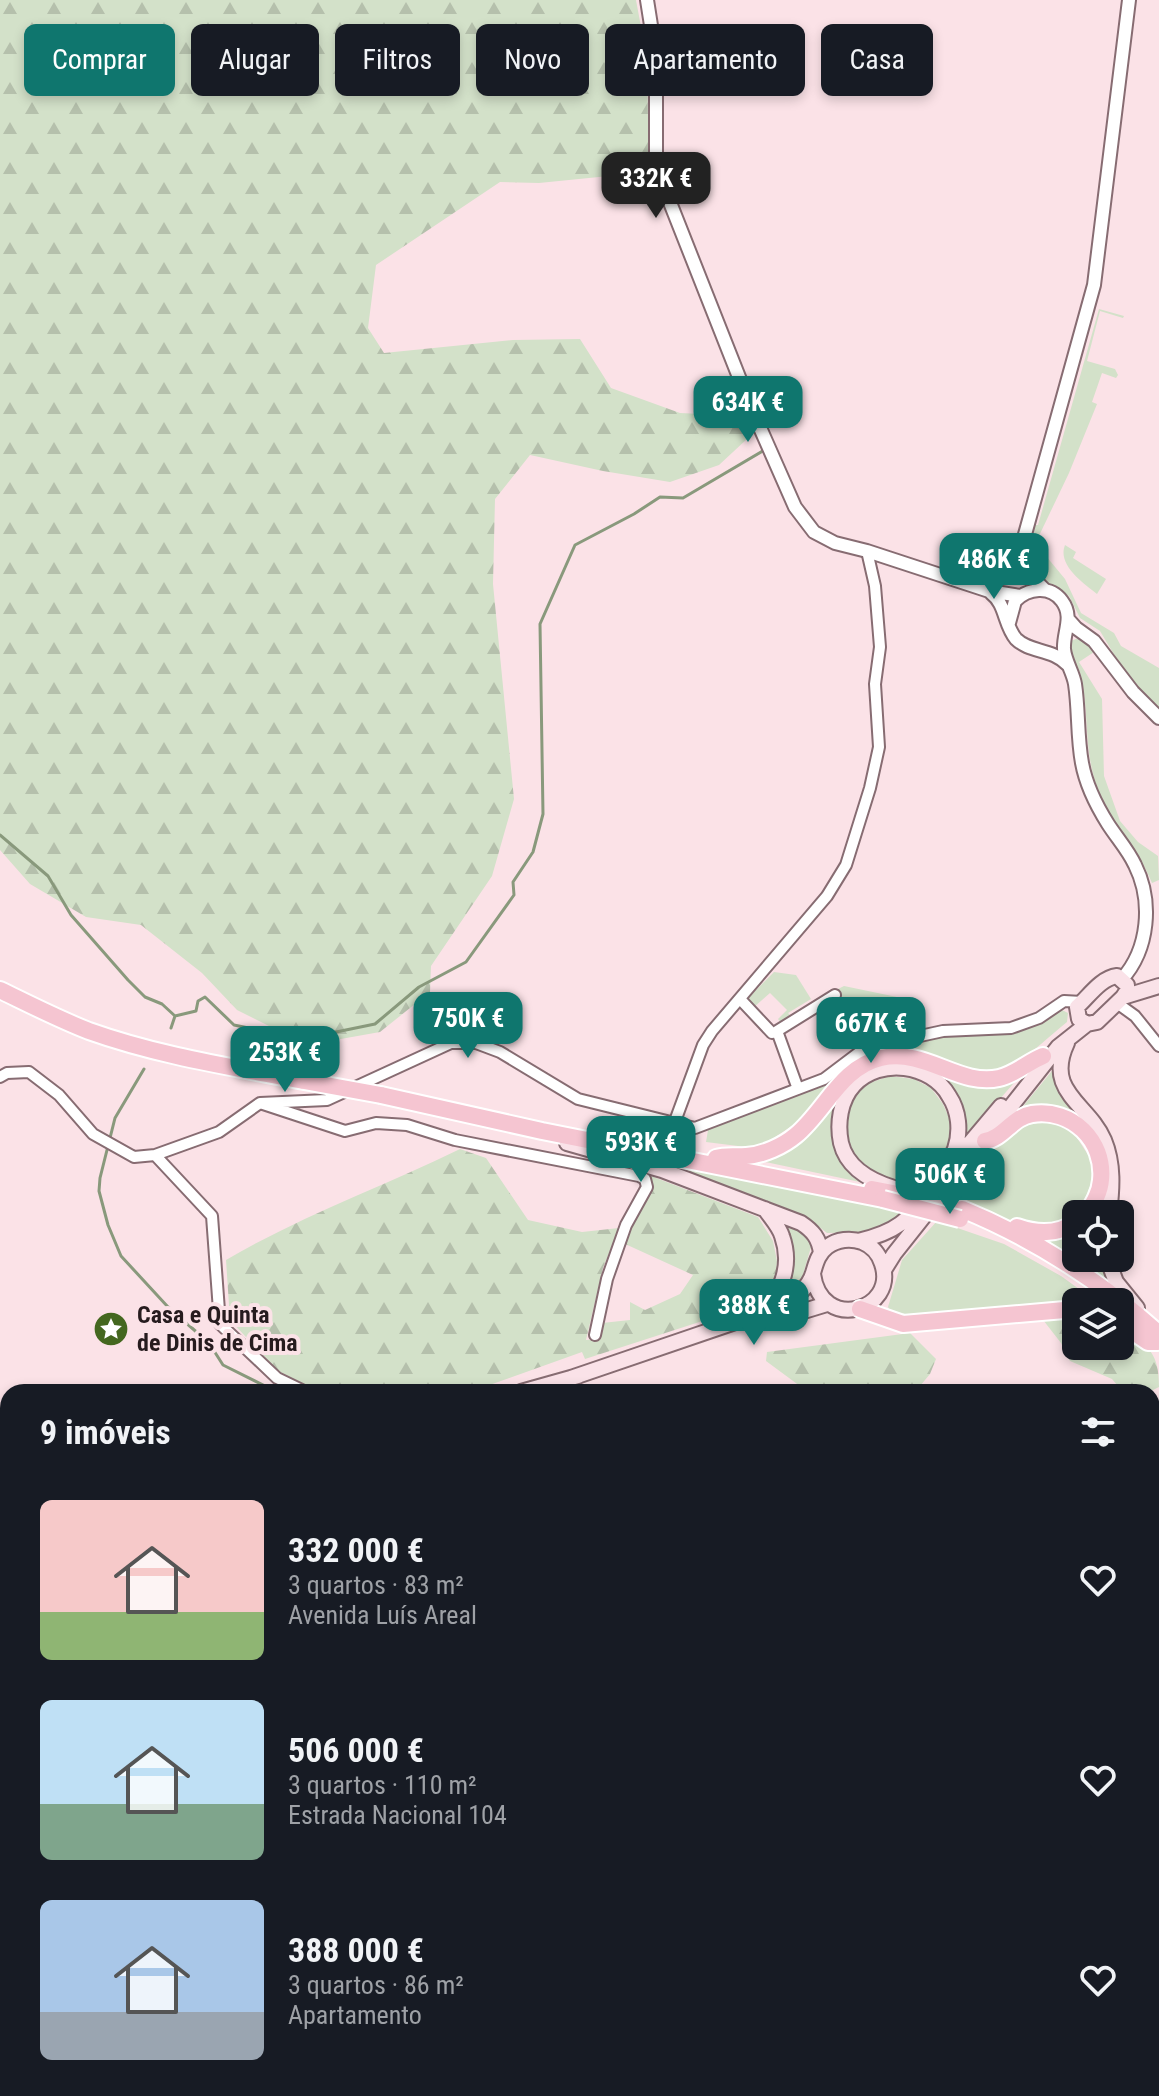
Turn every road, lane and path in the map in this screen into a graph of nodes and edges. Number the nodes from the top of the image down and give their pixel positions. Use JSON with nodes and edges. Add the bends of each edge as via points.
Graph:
{"nodes":[{"id":1,"x":647,"y":0,"type":"edge"},
{"id":2,"x":1129,"y":0,"type":"edge"},
{"id":3,"x":867,"y":551,"type":"junction"},
{"id":4,"x":1027,"y":563,"type":"junction"},
{"id":5,"x":1045,"y":590,"type":"junction"},
{"id":6,"x":989,"y":591,"type":"junction"},
{"id":7,"x":1021,"y":595,"type":"junction"},
{"id":8,"x":1009,"y":623,"type":"junction"},
{"id":9,"x":1067,"y":626,"type":"junction"},
{"id":10,"x":1034,"y":648,"type":"junction"},
{"id":11,"x":1070,"y":668,"type":"junction"},
{"id":12,"x":1159,"y":718,"type":"edge"},
{"id":13,"x":1154,"y":988,"type":"edge"},
{"id":14,"x":0,"y":990,"type":"edge"},
{"id":15,"x":1122,"y":991,"type":"junction"},
{"id":16,"x":835,"y":995,"type":"dead end"},
{"id":17,"x":740,"y":999,"type":"junction"},
{"id":18,"x":1082,"y":1002,"type":"junction"},
{"id":19,"x":1083,"y":1021,"type":"junction"},
{"id":20,"x":770,"y":1034,"type":"junction"},
{"id":21,"x":1070,"y":1037,"type":"junction"},
{"id":22,"x":1159,"y":1046,"type":"edge"},
{"id":23,"x":1043,"y":1056,"type":"junction"},
{"id":24,"x":0,"y":1077,"type":"edge"},
{"id":25,"x":798,"y":1089,"type":"junction"},
{"id":26,"x":260,"y":1103,"type":"junction"},
{"id":27,"x":446,"y":1109,"type":"junction"},
{"id":28,"x":674,"y":1124,"type":"junction"},
{"id":29,"x":542,"y":1131,"type":"junction"},
{"id":30,"x":985,"y":1141,"type":"junction"},
{"id":31,"x":155,"y":1155,"type":"junction"},
{"id":32,"x":716,"y":1158,"type":"junction"},
{"id":33,"x":934,"y":1186,"type":"junction"},
{"id":34,"x":903,"y":1195,"type":"junction"},
{"id":35,"x":1094,"y":1200,"type":"edge"},
{"id":36,"x":1110,"y":1200,"type":"edge"},
{"id":37,"x":764,"y":1208,"type":"junction"},
{"id":38,"x":961,"y":1214,"type":"junction"},
{"id":39,"x":997,"y":1224,"type":"junction"},
{"id":40,"x":1062,"y":1230,"type":"edge"},
{"id":41,"x":858,"y":1241,"type":"junction"},
{"id":42,"x":821,"y":1253,"type":"junction"},
{"id":43,"x":884,"y":1270,"type":"junction"},
{"id":44,"x":1112,"y":1272,"type":"edge"},
{"id":45,"x":813,"y":1274,"type":"junction"},
{"id":46,"x":1093,"y":1288,"type":"edge"},
{"id":47,"x":827,"y":1304,"type":"junction"},
{"id":48,"x":860,"y":1309,"type":"junction"},
{"id":49,"x":1062,"y":1310,"type":"edge"},
{"id":50,"x":1134,"y":1321,"type":"edge"},
{"id":51,"x":1134,"y":1332,"type":"edge"},
{"id":52,"x":595,"y":1335,"type":"dead end"},
{"id":53,"x":1156,"y":1336,"type":"edge"},
{"id":54,"x":684,"y":1340,"type":"junction"},
{"id":55,"x":571,"y":1378,"type":"junction"},
{"id":56,"x":289,"y":1384,"type":"edge"},
{"id":57,"x":550,"y":1384,"type":"edge"}],
"edges":[{"from":1,"to":3,"type":"street","via":[[656,57],[656,167],[755,417],[795,507],[814,532]]},
{"from":2,"to":4,"type":"street","via":[[1094,285],[1025,531]]},
{"from":3,"to":6,"type":"street"},
{"from":3,"to":17,"type":"street","via":[[880,647],[875,684],[879,747],[870,788],[840,876]]},
{"from":4,"to":5,"type":"street"},
{"from":4,"to":7,"type":"street"},
{"from":5,"to":7,"type":"street"},
{"from":5,"to":9,"type":"street","via":[[1062,601]]},
{"from":6,"to":7,"type":"street"},
{"from":6,"to":8,"type":"street"},
{"from":7,"to":8,"type":"street","via":[[1011,608]]},
{"from":8,"to":10,"type":"street","via":[[1017,640]]},
{"from":9,"to":10,"type":"street","via":[[1052,645]]},
{"from":9,"to":11,"type":"street","via":[[1064,648]]},
{"from":9,"to":12,"type":"street","via":[[1094,641]]},
{"from":10,"to":11,"type":"street","via":[[1054,654]]},
{"from":11,"to":15,"type":"street","via":[[1085,778],[1134,862],[1145,896],[1144,934]]},
{"from":13,"to":15,"type":"main road"},
{"from":14,"to":27,"type":"main road","bridge":true,"via":[[130,1044]]},
{"from":15,"to":18,"type":"main road","via":[[1110,976]]},
{"from":15,"to":19,"type":"main road","via":[[1097,1022]]},
{"from":15,"to":22,"type":"street"},
{"from":16,"to":20,"type":"street"},
{"from":17,"to":20,"type":"street"},
{"from":17,"to":28,"type":"street","via":[[703,1045]]},
{"from":18,"to":19,"type":"main road","via":[[1076,1013]]},
{"from":18,"to":25,"type":"street","via":[[1064,1001],[1011,1028],[943,1031],[865,1048],[824,1079]]},
{"from":19,"to":21,"type":"main road"},
{"from":19,"to":23,"type":"main road"},
{"from":20,"to":25,"type":"street"},
{"from":21,"to":30,"type":"main road"},
{"from":21,"to":36,"type":"main road","via":[[1061,1081],[1104,1140]]},
{"from":23,"to":32,"type":"main road","via":[[1002,1077],[983,1080],[925,1059],[879,1059],[847,1077],[796,1135],[767,1152]]},
{"from":23,"to":33,"type":"main road"},
{"from":24,"to":31,"type":"street","via":[[29,1072],[59,1095],[93,1134],[134,1157]]},
{"from":25,"to":28,"type":"street","via":[[704,1127]]},
{"from":26,"to":28,"type":"street","via":[[327,1100],[451,1043],[476,1043],[578,1099]]},
{"from":26,"to":31,"type":"street","via":[[219,1132]]},
{"from":26,"to":52,"type":"street","via":[[345,1131],[376,1123],[407,1125],[455,1140],[645,1179],[646,1193],[626,1225],[607,1279]]},
{"from":27,"to":29,"type":"main road"},
{"from":27,"to":32,"type":"main road"},
{"from":29,"to":37,"type":"main road","via":[[546,1137],[662,1170]]},
{"from":29,"to":38,"type":"main road","bridge":true},
{"from":30,"to":35,"type":"main road","via":[[1030,1114],[1071,1119],[1094,1143],[1101,1163],[1102,1183]]},
{"from":30,"to":43,"type":"main road"},
{"from":31,"to":56,"type":"street","via":[[212,1216],[220,1324]]},
{"from":32,"to":34,"type":"main road"},
{"from":33,"to":34,"type":"main road","via":[[954,1151],[955,1105],[942,1084],[916,1069],[874,1072],[854,1085],[842,1107],[838,1129],[843,1152],[859,1172]]},
{"from":33,"to":41,"type":"main road","via":[[899,1226]]},
{"from":34,"to":38,"type":"main road"},
{"from":37,"to":42,"type":"main road","via":[[813,1230]]},
{"from":37,"to":54,"type":"main road","via":[[781,1233],[787,1262],[776,1295],[763,1308],[697,1330]]},
{"from":38,"to":39,"type":"main road"},
{"from":38,"to":46,"type":"main road"},
{"from":39,"to":40,"type":"main road","via":[[1031,1232]]},
{"from":39,"to":53,"type":"main road","via":[[1095,1282]]},
{"from":41,"to":42,"type":"main road","via":[[838,1241]]},
{"from":41,"to":43,"type":"main road","via":[[876,1251]]},
{"from":42,"to":45,"type":"main road"},
{"from":43,"to":48,"type":"main road","via":[[876,1298]]},
{"from":44,"to":53,"type":"main road"},
{"from":45,"to":47,"type":"main road"},
{"from":45,"to":54,"type":"main road","via":[[785,1305]]},
{"from":47,"to":48,"type":"main road"},
{"from":47,"to":55,"type":"main road"},
{"from":48,"to":49,"type":"main road","via":[[903,1324]]},
{"from":50,"to":53,"type":"main road"},
{"from":51,"to":53,"type":"main road","via":[[1148,1342]]},
{"from":54,"to":55,"type":"main road"},
{"from":55,"to":57,"type":"main road"}]}
